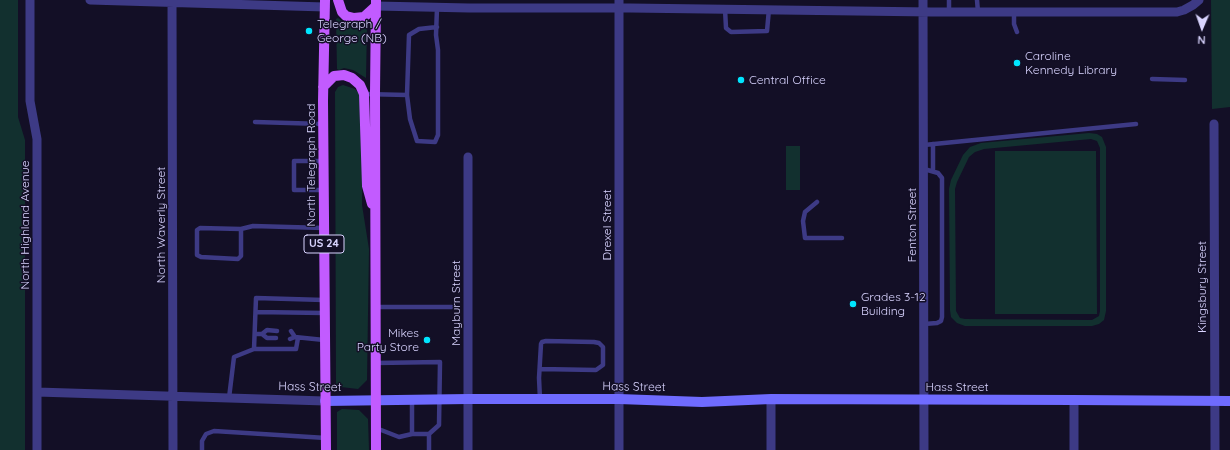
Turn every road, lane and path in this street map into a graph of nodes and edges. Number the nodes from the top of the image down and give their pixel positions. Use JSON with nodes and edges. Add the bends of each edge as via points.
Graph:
{"nodes":[{"id":1,"x":30,"y":0,"type":"edge"},
{"id":2,"x":90,"y":0,"type":"edge"},
{"id":3,"x":338,"y":0,"type":"edge"},
{"id":4,"x":923,"y":0,"type":"edge"},
{"id":5,"x":949,"y":0,"type":"edge"},
{"id":6,"x":978,"y":0,"type":"edge"},
{"id":7,"x":1195,"y":1,"type":"edge"},
{"id":8,"x":172,"y":2,"type":"edge"},
{"id":9,"x":325,"y":3,"type":"edge"},
{"id":10,"x":376,"y":3,"type":"edge"},
{"id":11,"x":469,"y":4,"type":"edge"},
{"id":12,"x":619,"y":4,"type":"edge"},
{"id":13,"x":769,"y":5,"type":"edge"},
{"id":14,"x":437,"y":8,"type":"junction"},
{"id":15,"x":725,"y":9,"type":"junction"},
{"id":16,"x":923,"y":12,"type":"junction"},
{"id":17,"x":949,"y":12,"type":"junction"},
{"id":18,"x":978,"y":12,"type":"junction"},
{"id":19,"x":1014,"y":12,"type":"junction"},
{"id":20,"x":437,"y":27,"type":"junction"},
{"id":21,"x":1017,"y":32,"type":"dead end"},
{"id":22,"x":1152,"y":80,"type":"dead end"},
{"id":23,"x":1185,"y":80,"type":"dead end"},
{"id":24,"x":323,"y":87,"type":"junction"},
{"id":25,"x":375,"y":93,"type":"junction"},
{"id":26,"x":364,"y":94,"type":"junction"},
{"id":27,"x":407,"y":95,"type":"junction"},
{"id":28,"x":255,"y":122,"type":"dead end"},
{"id":29,"x":323,"y":124,"type":"junction"},
{"id":30,"x":1136,"y":124,"type":"dead end"},
{"id":31,"x":1214,"y":124,"type":"dead end"},
{"id":32,"x":928,"y":144,"type":"junction"},
{"id":33,"x":468,"y":157,"type":"dead end"},
{"id":34,"x":324,"y":161,"type":"junction"},
{"id":35,"x":928,"y":170,"type":"junction"},
{"id":36,"x":323,"y":190,"type":"junction"},
{"id":37,"x":817,"y":202,"type":"dead end"},
{"id":38,"x":376,"y":218,"type":"junction"},
{"id":39,"x":324,"y":228,"type":"junction"},
{"id":40,"x":241,"y":229,"type":"junction"},
{"id":41,"x":842,"y":238,"type":"dead end"},
{"id":42,"x":324,"y":300,"type":"junction"},
{"id":43,"x":376,"y":307,"type":"junction"},
{"id":44,"x":452,"y":307,"type":"dead end"},
{"id":45,"x":256,"y":312,"type":"junction"},
{"id":46,"x":324,"y":313,"type":"junction"},
{"id":47,"x":924,"y":324,"type":"junction"},
{"id":48,"x":277,"y":331,"type":"dead end"},
{"id":49,"x":291,"y":331,"type":"dead end"},
{"id":50,"x":255,"y":334,"type":"junction"},
{"id":51,"x":262,"y":334,"type":"junction"},
{"id":52,"x":276,"y":338,"type":"dead end"},
{"id":53,"x":294,"y":338,"type":"junction"},
{"id":54,"x":324,"y":340,"type":"junction"},
{"id":55,"x":254,"y":349,"type":"junction"},
{"id":56,"x":376,"y":363,"type":"junction"},
{"id":57,"x":540,"y":369,"type":"junction"},
{"id":58,"x":37,"y":392,"type":"junction"},
{"id":59,"x":173,"y":396,"type":"junction"},
{"id":60,"x":229,"y":398,"type":"junction"},
{"id":61,"x":376,"y":399,"type":"junction"},
{"id":62,"x":412,"y":399,"type":"junction"},
{"id":63,"x":439,"y":399,"type":"junction"},
{"id":64,"x":468,"y":399,"type":"junction"},
{"id":65,"x":540,"y":399,"type":"junction"},
{"id":66,"x":619,"y":400,"type":"junction"},
{"id":67,"x":771,"y":400,"type":"junction"},
{"id":68,"x":924,"y":400,"type":"junction"},
{"id":69,"x":1074,"y":400,"type":"junction"},
{"id":70,"x":325,"y":401,"type":"junction"},
{"id":71,"x":1215,"y":401,"type":"junction"},
{"id":72,"x":1230,"y":401,"type":"edge"},
{"id":73,"x":376,"y":428,"type":"junction"},
{"id":74,"x":412,"y":434,"type":"junction"},
{"id":75,"x":429,"y":434,"type":"junction"},
{"id":76,"x":326,"y":438,"type":"junction"},
{"id":77,"x":37,"y":450,"type":"edge"},
{"id":78,"x":173,"y":450,"type":"edge"},
{"id":79,"x":202,"y":450,"type":"edge"},
{"id":80,"x":326,"y":450,"type":"edge"},
{"id":81,"x":376,"y":450,"type":"edge"},
{"id":82,"x":429,"y":450,"type":"edge"},
{"id":83,"x":468,"y":450,"type":"edge"},
{"id":84,"x":620,"y":450,"type":"edge"},
{"id":85,"x":771,"y":450,"type":"edge"},
{"id":86,"x":924,"y":450,"type":"edge"},
{"id":87,"x":1074,"y":450,"type":"edge"},
{"id":88,"x":1215,"y":450,"type":"edge"}],
"edges":[{"from":1,"to":58,"type":"street","name":"North Highland Avenue","via":[[30,101],[37,139]]},
{"from":2,"to":8,"type":"street"},
{"from":3,"to":10,"type":"main road","via":[[342,12],[354,18],[364,17]]},
{"from":4,"to":16,"type":"street","name":"Fenton Street"},
{"from":5,"to":17,"type":"lane"},
{"from":6,"to":18,"type":"lane"},
{"from":7,"to":19,"type":"street","via":[[1177,12]]},
{"from":8,"to":9,"type":"street"},
{"from":8,"to":59,"type":"street","name":"North Waverly Street"},
{"from":9,"to":24,"type":"main road","name":"North Telegraph Road","number":"US 24"},
{"from":10,"to":14,"type":"street"},
{"from":10,"to":25,"type":"main road"},
{"from":11,"to":12,"type":"street"},
{"from":11,"to":14,"type":"street"},
{"from":12,"to":15,"type":"street"},
{"from":12,"to":66,"type":"street","name":"Drexel Street"},
{"from":13,"to":15,"type":"street"},
{"from":13,"to":15,"type":"lane","via":[[767,31],[731,32],[726,28]]},
{"from":13,"to":16,"type":"street"},
{"from":14,"to":20,"type":"lane"},
{"from":16,"to":17,"type":"street"},
{"from":16,"to":32,"type":"street","name":"Fenton Street"},
{"from":17,"to":18,"type":"street"},
{"from":18,"to":19,"type":"street"},
{"from":19,"to":21,"type":"lane"},
{"from":20,"to":27,"type":"lane","via":[[419,29],[409,35]]},
{"from":20,"to":27,"type":"lane","via":[[436,142],[416,141]]},
{"from":22,"to":23,"type":"lane"},
{"from":24,"to":26,"type":"main road","via":[[334,76],[344,75],[360,85]]},
{"from":24,"to":29,"type":"main road","name":"North Telegraph Road","number":"US 24"},
{"from":25,"to":26,"type":"lane"},
{"from":25,"to":27,"type":"lane"},
{"from":25,"to":38,"type":"main road"},
{"from":26,"to":38,"type":"main road","via":[[367,186]]},
{"from":28,"to":29,"type":"lane"},
{"from":29,"to":34,"type":"main road","name":"North Telegraph Road","number":"US 24"},
{"from":30,"to":32,"type":"lane"},
{"from":31,"to":71,"type":"street","name":"Kingsbury Street"},
{"from":32,"to":35,"type":"street","name":"Fenton Street"},
{"from":33,"to":64,"type":"street","name":"Mayburn Street"},
{"from":34,"to":36,"type":"main road","name":"North Telegraph Road","number":"US 24"},
{"from":34,"to":36,"type":"lane","via":[[294,161],[294,190]]},
{"from":35,"to":47,"type":"street","name":"Fenton Street"},
{"from":35,"to":47,"type":"lane","via":[[938,173],[942,178],[942,317],[937,323]]},
{"from":36,"to":39,"type":"main road","name":"North Telegraph Road","number":"US 24"},
{"from":37,"to":41,"type":"lane","via":[[805,212],[805,238]]},
{"from":38,"to":43,"type":"main road"},
{"from":39,"to":40,"type":"lane","via":[[252,226]]},
{"from":39,"to":42,"type":"main road","name":"North Telegraph Road","number":"US 24"},
{"from":40,"to":40,"type":"lane","via":[[200,228],[197,230],[197,255],[238,259],[241,256]]},
{"from":42,"to":45,"type":"lane","via":[[256,298]]},
{"from":42,"to":46,"type":"main road","name":"North Telegraph Road","number":"US 24"},
{"from":43,"to":44,"type":"lane"},
{"from":43,"to":56,"type":"main road"},
{"from":45,"to":46,"type":"lane"},
{"from":45,"to":50,"type":"lane"},
{"from":46,"to":54,"type":"main road","name":"North Telegraph Road","number":"US 24"},
{"from":47,"to":68,"type":"street","name":"Fenton Street"},
{"from":48,"to":51,"type":"lane","via":[[267,330]]},
{"from":49,"to":53,"type":"lane"},
{"from":50,"to":51,"type":"lane"},
{"from":50,"to":55,"type":"lane"},
{"from":51,"to":52,"type":"lane","via":[[267,338]]},
{"from":53,"to":54,"type":"lane"},
{"from":53,"to":55,"type":"lane","via":[[296,349]]},
{"from":54,"to":70,"type":"main road","name":"North Telegraph Road","number":"US 24"},
{"from":55,"to":60,"type":"lane","via":[[234,357]]},
{"from":56,"to":61,"type":"main road"},
{"from":56,"to":63,"type":"lane","via":[[440,362]]},
{"from":57,"to":57,"type":"lane","via":[[542,342],[594,342],[603,347],[603,365],[596,370]]},
{"from":57,"to":65,"type":"lane"},
{"from":58,"to":59,"type":"street","name":"Hass Street"},
{"from":58,"to":77,"type":"street","name":"North Highland Avenue"},
{"from":59,"to":60,"type":"street","name":"Hass Street"},
{"from":59,"to":78,"type":"street","name":"North Waverly Street"},
{"from":60,"to":70,"type":"street","name":"Hass Street"},
{"from":61,"to":62,"type":"street","name":"Hass Street"},
{"from":61,"to":70,"type":"street","name":"Hass Street"},
{"from":61,"to":73,"type":"main road"},
{"from":62,"to":63,"type":"street","name":"Hass Street"},
{"from":62,"to":74,"type":"lane"},
{"from":63,"to":64,"type":"street","name":"Hass Street"},
{"from":63,"to":75,"type":"lane","via":[[439,425]]},
{"from":64,"to":65,"type":"street","name":"Hass Street"},
{"from":64,"to":83,"type":"street","name":"Mayburn Street"},
{"from":65,"to":66,"type":"street","name":"Hass Street"},
{"from":66,"to":67,"type":"street","name":"Hass Street"},
{"from":66,"to":84,"type":"street","name":"Drexel Street"},
{"from":67,"to":68,"type":"street","name":"Hass Street"},
{"from":67,"to":85,"type":"street"},
{"from":68,"to":69,"type":"street","name":"Hass Street"},
{"from":68,"to":86,"type":"street","name":"Fenton Street"},
{"from":69,"to":71,"type":"street","name":"Hass Street"},
{"from":69,"to":87,"type":"street"},
{"from":70,"to":76,"type":"main road","name":"North Telegraph Road","number":"US 24"},
{"from":71,"to":72,"type":"street","name":"Hass Street"},
{"from":71,"to":88,"type":"street","name":"Kingsbury Street"},
{"from":73,"to":74,"type":"lane","via":[[399,437]]},
{"from":73,"to":81,"type":"main road"},
{"from":74,"to":75,"type":"lane"},
{"from":75,"to":82,"type":"lane"},
{"from":76,"to":79,"type":"lane","via":[[214,431],[206,434],[202,441]]},
{"from":76,"to":80,"type":"main road","name":"North Telegraph Road","number":"US 24"}]}
